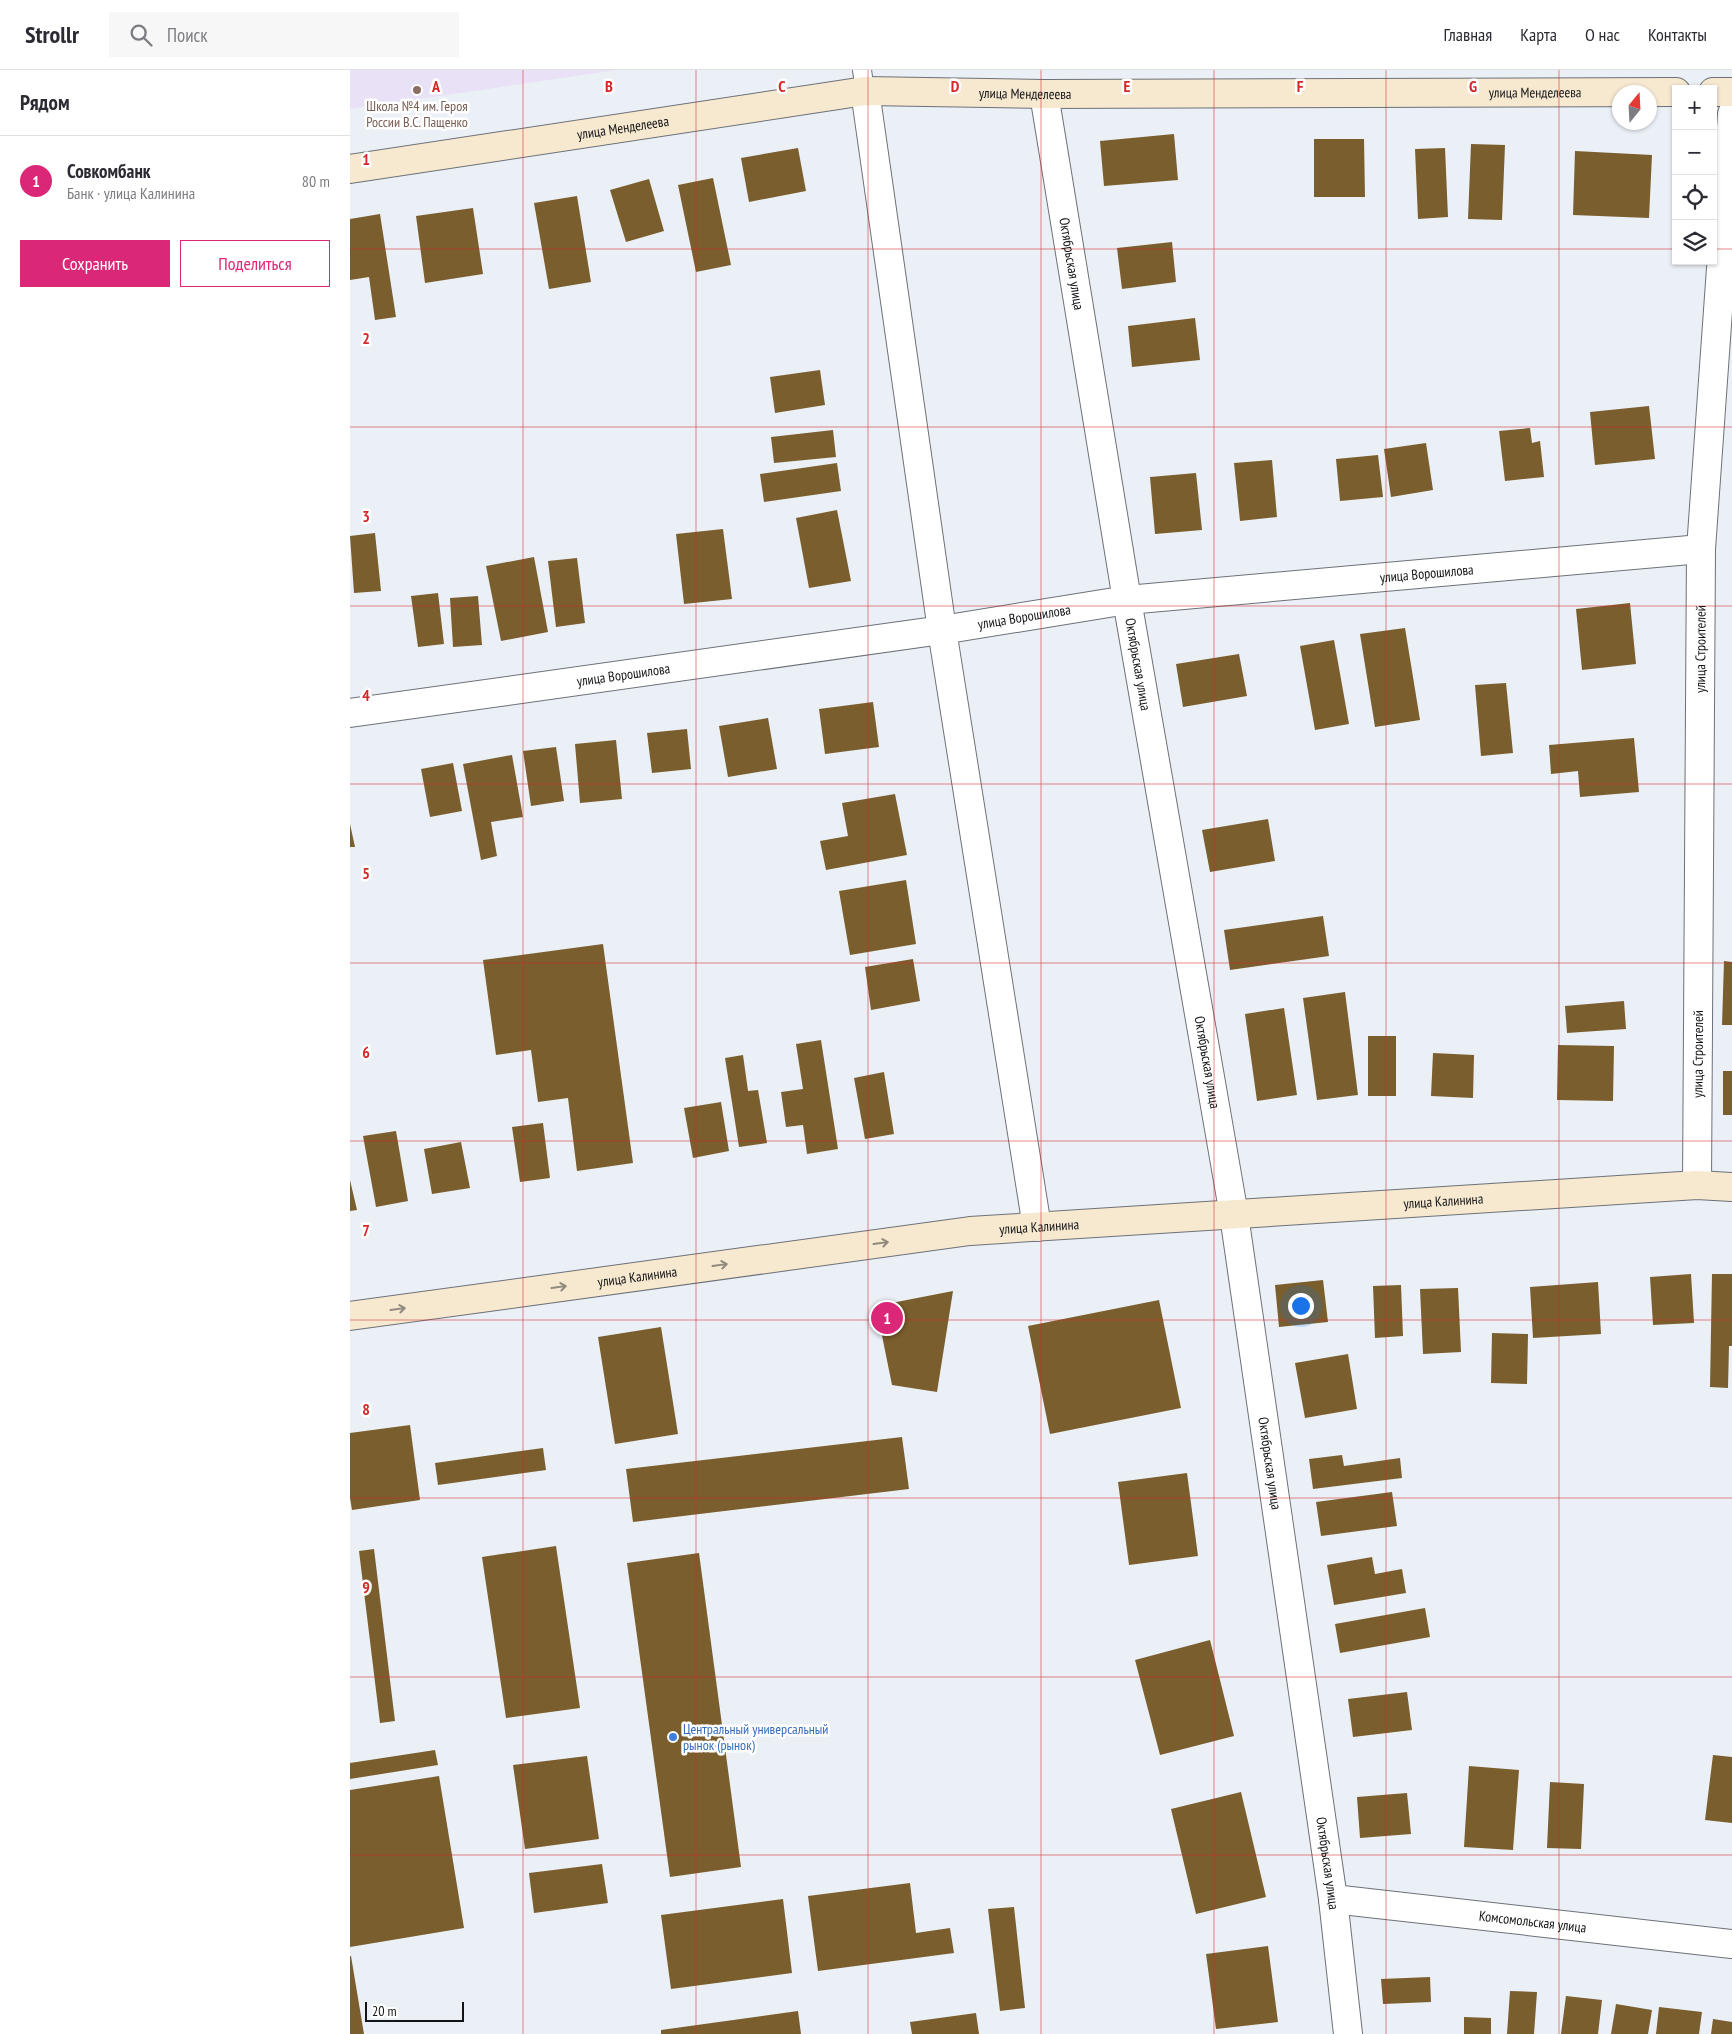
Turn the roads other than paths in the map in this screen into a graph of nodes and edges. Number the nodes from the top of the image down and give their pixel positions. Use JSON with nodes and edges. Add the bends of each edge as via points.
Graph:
{"nodes":[{"id":1,"x":864,"y":81,"type":"edge"},
{"id":2,"x":1672,"y":92,"type":"edge"},
{"id":3,"x":1717,"y":92,"type":"edge"},
{"id":4,"x":1732,"y":92,"type":"edge"},
{"id":5,"x":1044,"y":94,"type":"junction"},
{"id":6,"x":1732,"y":114,"type":"edge"},
{"id":7,"x":350,"y":169,"type":"edge"},
{"id":8,"x":1701,"y":549,"type":"junction"},
{"id":9,"x":1127,"y":600,"type":"junction"},
{"id":10,"x":942,"y":630,"type":"junction"},
{"id":11,"x":350,"y":713,"type":"edge"},
{"id":12,"x":1697,"y":1185,"type":"junction"},
{"id":13,"x":1732,"y":1187,"type":"edge"},
{"id":14,"x":1234,"y":1215,"type":"junction"},
{"id":15,"x":1037,"y":1227,"type":"junction"},
{"id":16,"x":350,"y":1316,"type":"edge"},
{"id":17,"x":1333,"y":1899,"type":"junction"},
{"id":18,"x":1732,"y":1944,"type":"edge"},
{"id":19,"x":1348,"y":2034,"type":"edge"}],
"edges":[{"from":1,"to":5,"type":"street","name":"улица Менделеева"},
{"from":1,"to":7,"type":"street","name":"улица Менделеева"},
{"from":1,"to":10,"type":"street"},
{"from":2,"to":5,"type":"street","name":"улица Менделеева"},
{"from":3,"to":4,"type":"street"},
{"from":5,"to":9,"type":"street","name":"Октябрьская улица"},
{"from":6,"to":8,"type":"street","name":"улица Строителей"},
{"from":8,"to":9,"type":"street","name":"улица Ворошилова"},
{"from":8,"to":12,"type":"street","name":"улица Строителей"},
{"from":9,"to":10,"type":"street","name":"улица Ворошилова"},
{"from":9,"to":14,"type":"street","name":"Октябрьская улица"},
{"from":10,"to":11,"type":"street","name":"улица Ворошилова"},
{"from":10,"to":15,"type":"street"},
{"from":12,"to":13,"type":"street","name":"улица Калинина"},
{"from":12,"to":14,"type":"street","name":"улица Калинина"},
{"from":14,"to":15,"type":"street","name":"улица Калинина"},
{"from":14,"to":17,"type":"street","name":"Октябрьская улица"},
{"from":16,"to":15,"type":"street","name":"улица Калинина","one_way":true,"via":[[970,1231]]},
{"from":17,"to":18,"type":"street","name":"Комсомольская улица"},
{"from":17,"to":19,"type":"street","name":"Октябрьская улица"}]}
